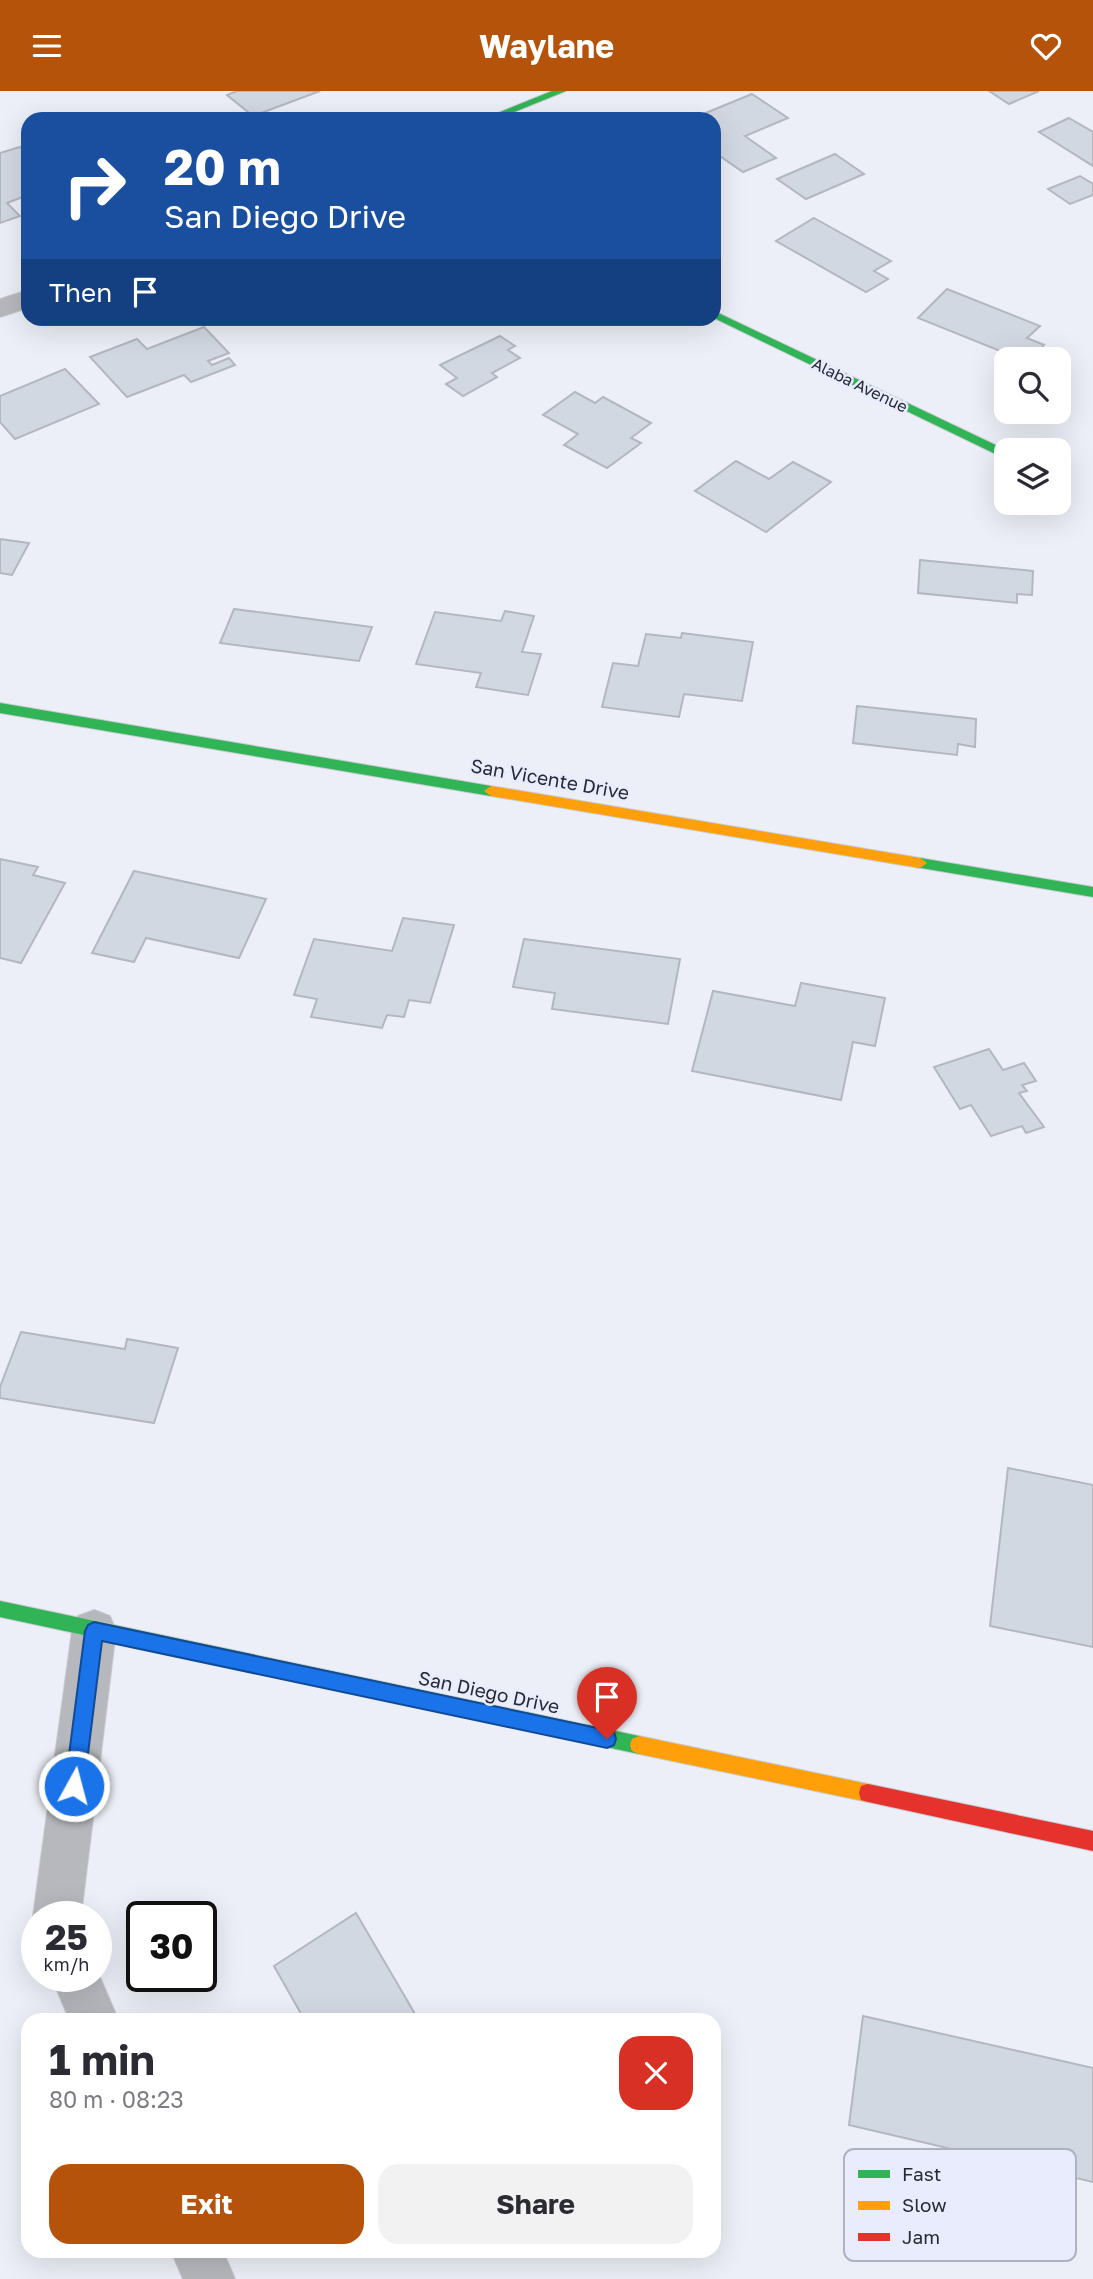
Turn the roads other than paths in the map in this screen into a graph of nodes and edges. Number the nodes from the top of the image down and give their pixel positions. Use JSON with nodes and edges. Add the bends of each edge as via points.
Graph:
{"nodes":[{"id":1,"x":561,"y":91,"type":"edge"},
{"id":2,"x":506,"y":112,"type":"edge"},
{"id":3,"x":21,"y":301,"type":"edge"},
{"id":4,"x":0,"y":309,"type":"edge"},
{"id":5,"x":721,"y":317,"type":"edge"},
{"id":6,"x":994,"y":450,"type":"edge"},
{"id":7,"x":0,"y":708,"type":"edge"},
{"id":8,"x":1093,"y":892,"type":"edge"},
{"id":9,"x":0,"y":1609,"type":"edge"},
{"id":10,"x":94,"y":1631,"type":"junction"},
{"id":11,"x":1093,"y":1841,"type":"edge"},
{"id":12,"x":59,"y":1901,"type":"edge"},
{"id":13,"x":82,"y":1992,"type":"edge"},
{"id":14,"x":91,"y":2013,"type":"edge"},
{"id":15,"x":200,"y":2258,"type":"edge"},
{"id":16,"x":209,"y":2279,"type":"edge"}],
"edges":[{"from":1,"to":2,"type":"street"},
{"from":3,"to":4,"type":"street"},
{"from":5,"to":6,"type":"street","name":"Alaba Avenue"},
{"from":7,"to":8,"type":"street","name":"San Vicente Drive"},
{"from":9,"to":10,"type":"street","name":"San Diego Drive"},
{"from":10,"to":11,"type":"street","name":"San Diego Drive"},
{"from":10,"to":12,"type":"street"},
{"from":13,"to":14,"type":"street"},
{"from":15,"to":16,"type":"street"}]}
